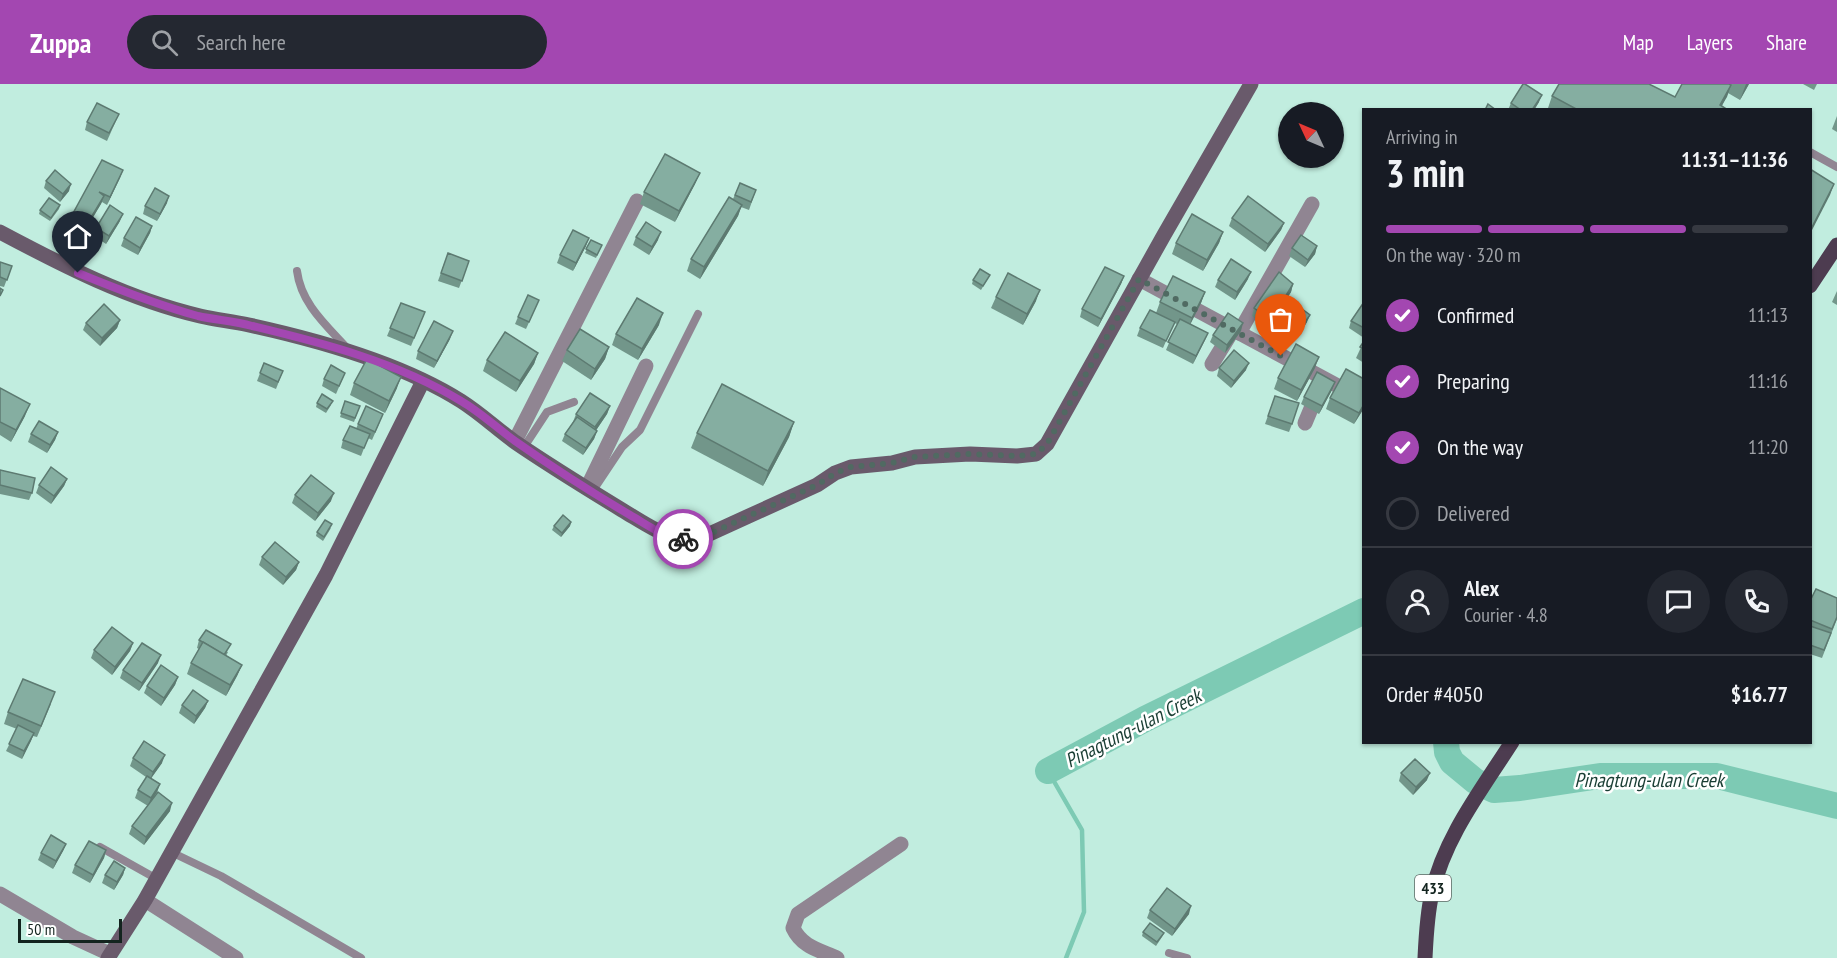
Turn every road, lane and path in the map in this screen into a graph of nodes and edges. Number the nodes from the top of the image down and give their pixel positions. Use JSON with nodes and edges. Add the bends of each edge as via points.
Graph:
{"nodes":[{"id":1,"x":1251,"y":84,"type":"edge"},
{"id":2,"x":1812,"y":153,"type":"edge"},
{"id":3,"x":1837,"y":167,"type":"edge"},
{"id":4,"x":637,"y":201,"type":"dead end"},
{"id":5,"x":1312,"y":204,"type":"dead end"},
{"id":6,"x":0,"y":232,"type":"edge"},
{"id":7,"x":1837,"y":245,"type":"edge"},
{"id":8,"x":297,"y":272,"type":"dead end"},
{"id":9,"x":1139,"y":279,"type":"junction"},
{"id":10,"x":1812,"y":282,"type":"edge"},
{"id":11,"x":698,"y":314,"type":"dead end"},
{"id":12,"x":1236,"y":331,"type":"junction"},
{"id":13,"x":350,"y":352,"type":"junction"},
{"id":14,"x":1212,"y":364,"type":"dead end"},
{"id":15,"x":646,"y":366,"type":"dead end"},
{"id":16,"x":1324,"y":378,"type":"junction"},
{"id":17,"x":423,"y":381,"type":"junction"},
{"id":18,"x":1362,"y":399,"type":"edge"},
{"id":19,"x":574,"y":402,"type":"dead end"},
{"id":20,"x":1305,"y":423,"type":"dead end"},
{"id":21,"x":520,"y":444,"type":"junction"},
{"id":22,"x":590,"y":490,"type":"junction"},
{"id":23,"x":1511,"y":745,"type":"edge"},
{"id":24,"x":901,"y":844,"type":"dead end"},
{"id":25,"x":100,"y":847,"type":"edge"},
{"id":26,"x":171,"y":852,"type":"junction"},
{"id":27,"x":156,"y":879,"type":"junction"},
{"id":28,"x":0,"y":894,"type":"edge"},
{"id":29,"x":145,"y":900,"type":"junction"},
{"id":30,"x":1169,"y":953,"type":"dead end"},
{"id":31,"x":109,"y":956,"type":"edge"},
{"id":32,"x":236,"y":958,"type":"edge"},
{"id":33,"x":361,"y":958,"type":"edge"},
{"id":34,"x":837,"y":958,"type":"edge"},
{"id":35,"x":1187,"y":958,"type":"edge"},
{"id":36,"x":1425,"y":958,"type":"edge"}],
"edges":[{"from":1,"to":9,"type":"street","via":[[1168,236]]},
{"from":2,"to":3,"type":"lane"},
{"from":4,"to":21,"type":"street"},
{"from":5,"to":12,"type":"street"},
{"from":6,"to":13,"type":"street","via":[[122,291],[199,316]]},
{"from":7,"to":10,"type":"main road"},
{"from":8,"to":13,"type":"lane","via":[[306,300]]},
{"from":9,"to":12,"type":"street"},
{"from":9,"to":22,"type":"street","via":[[1047,444],[1036,454],[915,457],[851,467],[705,536],[690,539],[675,538],[654,529]]},
{"from":11,"to":22,"type":"lane","via":[[640,430]]},
{"from":12,"to":14,"type":"street"},
{"from":12,"to":16,"type":"street"},
{"from":13,"to":17,"type":"street"},
{"from":15,"to":22,"type":"street"},
{"from":16,"to":18,"type":"street"},
{"from":16,"to":20,"type":"street"},
{"from":17,"to":21,"type":"street","via":[[461,401]]},
{"from":17,"to":26,"type":"street","via":[[326,575]]},
{"from":19,"to":21,"type":"lane","via":[[547,412]]},
{"from":21,"to":22,"type":"street"},
{"from":23,"to":36,"type":"main road","number":"433","via":[[1444,856],[1432,893]]},
{"from":24,"to":34,"type":"street","via":[[798,914],[793,928],[798,938],[807,946]]},
{"from":25,"to":27,"type":"lane"},
{"from":26,"to":27,"type":"street"},
{"from":26,"to":33,"type":"lane","via":[[221,876]]},
{"from":27,"to":29,"type":"street"},
{"from":28,"to":31,"type":"street"},
{"from":29,"to":31,"type":"street"},
{"from":29,"to":32,"type":"street"},
{"from":30,"to":35,"type":"lane"}]}
